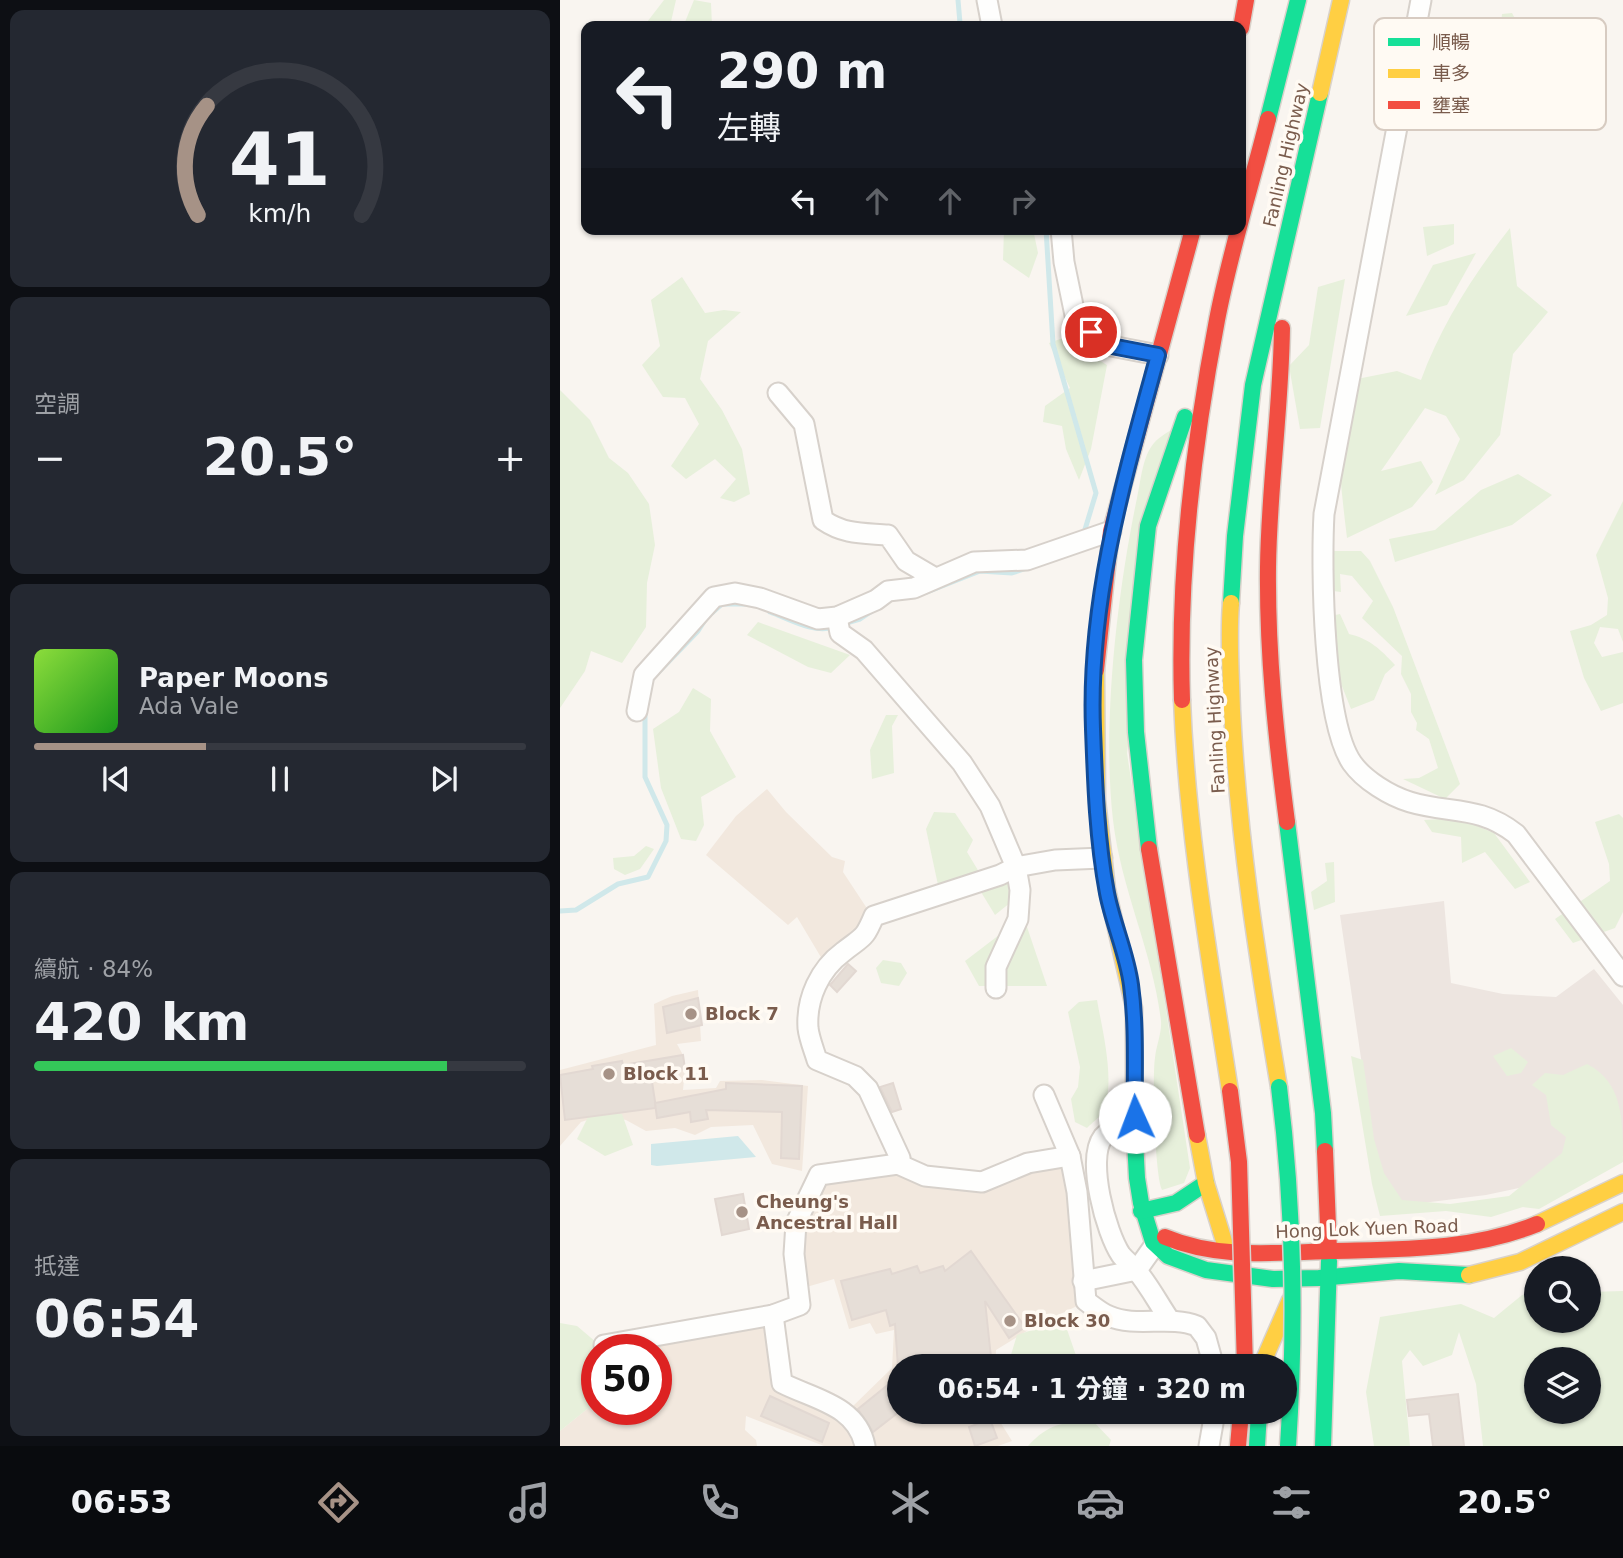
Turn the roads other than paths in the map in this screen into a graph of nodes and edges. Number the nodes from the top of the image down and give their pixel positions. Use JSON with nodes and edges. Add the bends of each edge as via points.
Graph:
{"nodes":[{"id":1,"x":987,"y":0,"type":"edge"},
{"id":2,"x":1246,"y":0,"type":"edge"},
{"id":3,"x":1298,"y":0,"type":"edge"},
{"id":4,"x":1341,"y":0,"type":"edge"},
{"id":5,"x":1421,"y":0,"type":"edge"},
{"id":6,"x":1418,"y":18,"type":"edge"},
{"id":7,"x":991,"y":21,"type":"edge"},
{"id":8,"x":1242,"y":21,"type":"edge"},
{"id":9,"x":1396,"y":130,"type":"edge"},
{"id":10,"x":1246,"y":205,"type":"edge"},
{"id":11,"x":1062,"y":235,"type":"edge"},
{"id":12,"x":1191,"y":235,"type":"edge"},
{"id":13,"x":1239,"y":235,"type":"edge"},
{"id":14,"x":1285,"y":242,"type":"junction"},
{"id":15,"x":1217,"y":320,"type":"junction"},
{"id":16,"x":1158,"y":355,"type":"junction"},
{"id":17,"x":778,"y":393,"type":"dead end"},
{"id":18,"x":1111,"y":531,"type":"junction"},
{"id":19,"x":934,"y":578,"type":"junction"},
{"id":20,"x":838,"y":624,"type":"junction"},
{"id":21,"x":637,"y":712,"type":"dead end"},
{"id":22,"x":1102,"y":858,"type":"junction"},
{"id":23,"x":1016,"y":867,"type":"junction"},
{"id":24,"x":1623,"y":976,"type":"edge"},
{"id":25,"x":996,"y":988,"type":"dead end"},
{"id":26,"x":1044,"y":1095,"type":"dead end"},
{"id":27,"x":1135,"y":1117,"type":"junction"},
{"id":28,"x":1070,"y":1156,"type":"junction"},
{"id":29,"x":898,"y":1164,"type":"junction"},
{"id":30,"x":1206,"y":1183,"type":"junction"},
{"id":31,"x":1623,"y":1183,"type":"edge"},
{"id":32,"x":1141,"y":1211,"type":"junction"},
{"id":33,"x":1623,"y":1212,"type":"edge"},
{"id":34,"x":1151,"y":1236,"type":"junction"},
{"id":35,"x":1227,"y":1251,"type":"junction"},
{"id":36,"x":1329,"y":1251,"type":"junction"},
{"id":37,"x":1137,"y":1270,"type":"junction"},
{"id":38,"x":1235,"y":1275,"type":"junction"},
{"id":39,"x":1458,"y":1276,"type":"junction"},
{"id":40,"x":1329,"y":1278,"type":"junction"},
{"id":41,"x":1305,"y":1280,"type":"junction"},
{"id":42,"x":1083,"y":1281,"type":"junction"},
{"id":43,"x":1376,"y":1290,"type":"dead end"},
{"id":44,"x":1349,"y":1294,"type":"dead end"},
{"id":45,"x":1329,"y":1297,"type":"junction"},
{"id":46,"x":773,"y":1315,"type":"junction"},
{"id":47,"x":1168,"y":1320,"type":"junction"},
{"id":48,"x":666,"y":1334,"type":"edge"},
{"id":49,"x":1210,"y":1354,"type":"edge"},
{"id":50,"x":1245,"y":1354,"type":"edge"},
{"id":51,"x":1260,"y":1354,"type":"edge"},
{"id":52,"x":1267,"y":1354,"type":"edge"},
{"id":53,"x":1297,"y":1411,"type":"edge"},
{"id":54,"x":1313,"y":1416,"type":"junction"},
{"id":55,"x":1213,"y":1424,"type":"edge"},
{"id":56,"x":1240,"y":1424,"type":"edge"},
{"id":57,"x":1271,"y":1424,"type":"edge"},
{"id":58,"x":1257,"y":1440,"type":"edge"},
{"id":59,"x":865,"y":1446,"type":"edge"},
{"id":60,"x":1209,"y":1446,"type":"edge"},
{"id":61,"x":1238,"y":1446,"type":"edge"},
{"id":62,"x":1288,"y":1446,"type":"edge"},
{"id":63,"x":1323,"y":1446,"type":"edge"}],
"edges":[{"from":1,"to":7,"type":"street"},
{"from":2,"to":8,"type":"main road"},
{"from":3,"to":10,"type":"main road","name":"Fanling Highway"},
{"from":4,"to":14,"type":"main road","name":"Fanling Highway"},
{"from":5,"to":6,"type":"street"},
{"from":9,"to":24,"type":"street","via":[[1324,514],[1323,587],[1339,727],[1350,761],[1375,784],[1409,802],[1499,821],[1516,834]]},
{"from":11,"to":16,"type":"street","via":[[1076,320],[1106,345]]},
{"from":12,"to":16,"type":"main road"},
{"from":13,"to":15,"type":"main road","name":"Fanling Highway"},
{"from":14,"to":36,"type":"main road","via":[[1281,386],[1268,566],[1270,662],[1277,756],[1323,1113]]},
{"from":14,"to":62,"type":"main road","name":"Fanling Highway","bridge":true,"via":[[1247,425],[1229,628],[1238,798],[1254,938],[1290,1162],[1296,1267]]},
{"from":15,"to":30,"type":"main road","via":[[1148,526],[1134,660],[1136,732],[1152,877]]},
{"from":15,"to":50,"type":"main road","name":"Fanling Highway","bridge":true,"via":[[1186,527],[1180,625],[1192,840],[1239,1162]]},
{"from":16,"to":18,"type":"main road"},
{"from":17,"to":19,"type":"street","via":[[804,424],[823,520],[839,531],[888,535],[906,561]]},
{"from":18,"to":19,"type":"street","via":[[1027,560],[974,562]]},
{"from":18,"to":22,"type":"main road","via":[[1098,625],[1093,726]]},
{"from":19,"to":20,"type":"street","via":[[914,588],[888,591]]},
{"from":20,"to":21,"type":"street","via":[[760,598],[735,593],[714,597],[644,675]]},
{"from":20,"to":23,"type":"street","via":[[962,763],[990,806]]},
{"from":22,"to":23,"type":"street"},
{"from":22,"to":27,"type":"main road","via":[[1131,981]]},
{"from":23,"to":25,"type":"street","via":[[1018,919],[996,967]]},
{"from":23,"to":29,"type":"street","via":[[874,916],[864,939],[820,973],[808,1029],[817,1060],[855,1076],[869,1089],[900,1158]]},
{"from":26,"to":28,"type":"street"},
{"from":27,"to":32,"type":"main road"},
{"from":27,"to":37,"type":"street","via":[[1103,1137],[1096,1155],[1113,1238],[1121,1255]]},
{"from":28,"to":29,"type":"street","via":[[1028,1163],[982,1182],[925,1176]]},
{"from":28,"to":42,"type":"street"},
{"from":29,"to":46,"type":"street","via":[[819,1175],[796,1223],[794,1254],[800,1304]]},
{"from":30,"to":32,"type":"main road","via":[[1178,1205]]},
{"from":30,"to":35,"type":"main road"},
{"from":31,"to":36,"type":"main road","name":"Hong Lok Yuen Road","via":[[1552,1218],[1476,1242],[1431,1249]]},
{"from":32,"to":34,"type":"main road"},
{"from":33,"to":39,"type":"main road","via":[[1485,1273]]},
{"from":34,"to":35,"type":"main road","name":"Hong Lok Yuen Road"},
{"from":34,"to":37,"type":"street"},
{"from":34,"to":38,"type":"main road","via":[[1173,1259]]},
{"from":35,"to":36,"type":"main road","name":"Hong Lok Yuen Road"},
{"from":35,"to":38,"type":"main road"},
{"from":36,"to":40,"type":"main road"},
{"from":36,"to":41,"type":"main road"},
{"from":37,"to":42,"type":"street"},
{"from":37,"to":47,"type":"street"},
{"from":38,"to":41,"type":"main road"},
{"from":38,"to":51,"type":"main road"},
{"from":39,"to":40,"type":"main road","via":[[1395,1271]]},
{"from":39,"to":43,"type":"main road","via":[[1436,1285]]},
{"from":40,"to":41,"type":"main road"},
{"from":40,"to":45,"type":"main road"},
{"from":41,"to":52,"type":"main road","via":[[1291,1298]]},
{"from":42,"to":47,"type":"street","via":[[1086,1301],[1109,1316]]},
{"from":44,"to":45,"type":"main road"},
{"from":45,"to":54,"type":"main road"},
{"from":46,"to":48,"type":"street"},
{"from":46,"to":59,"type":"street","via":[[782,1383],[840,1408],[856,1423]]},
{"from":47,"to":49,"type":"street","via":[[1197,1326]]},
{"from":53,"to":54,"type":"main road"},
{"from":54,"to":63,"type":"main road"},
{"from":55,"to":60,"type":"street"},
{"from":56,"to":61,"type":"main road"},
{"from":57,"to":58,"type":"main road"}]}
